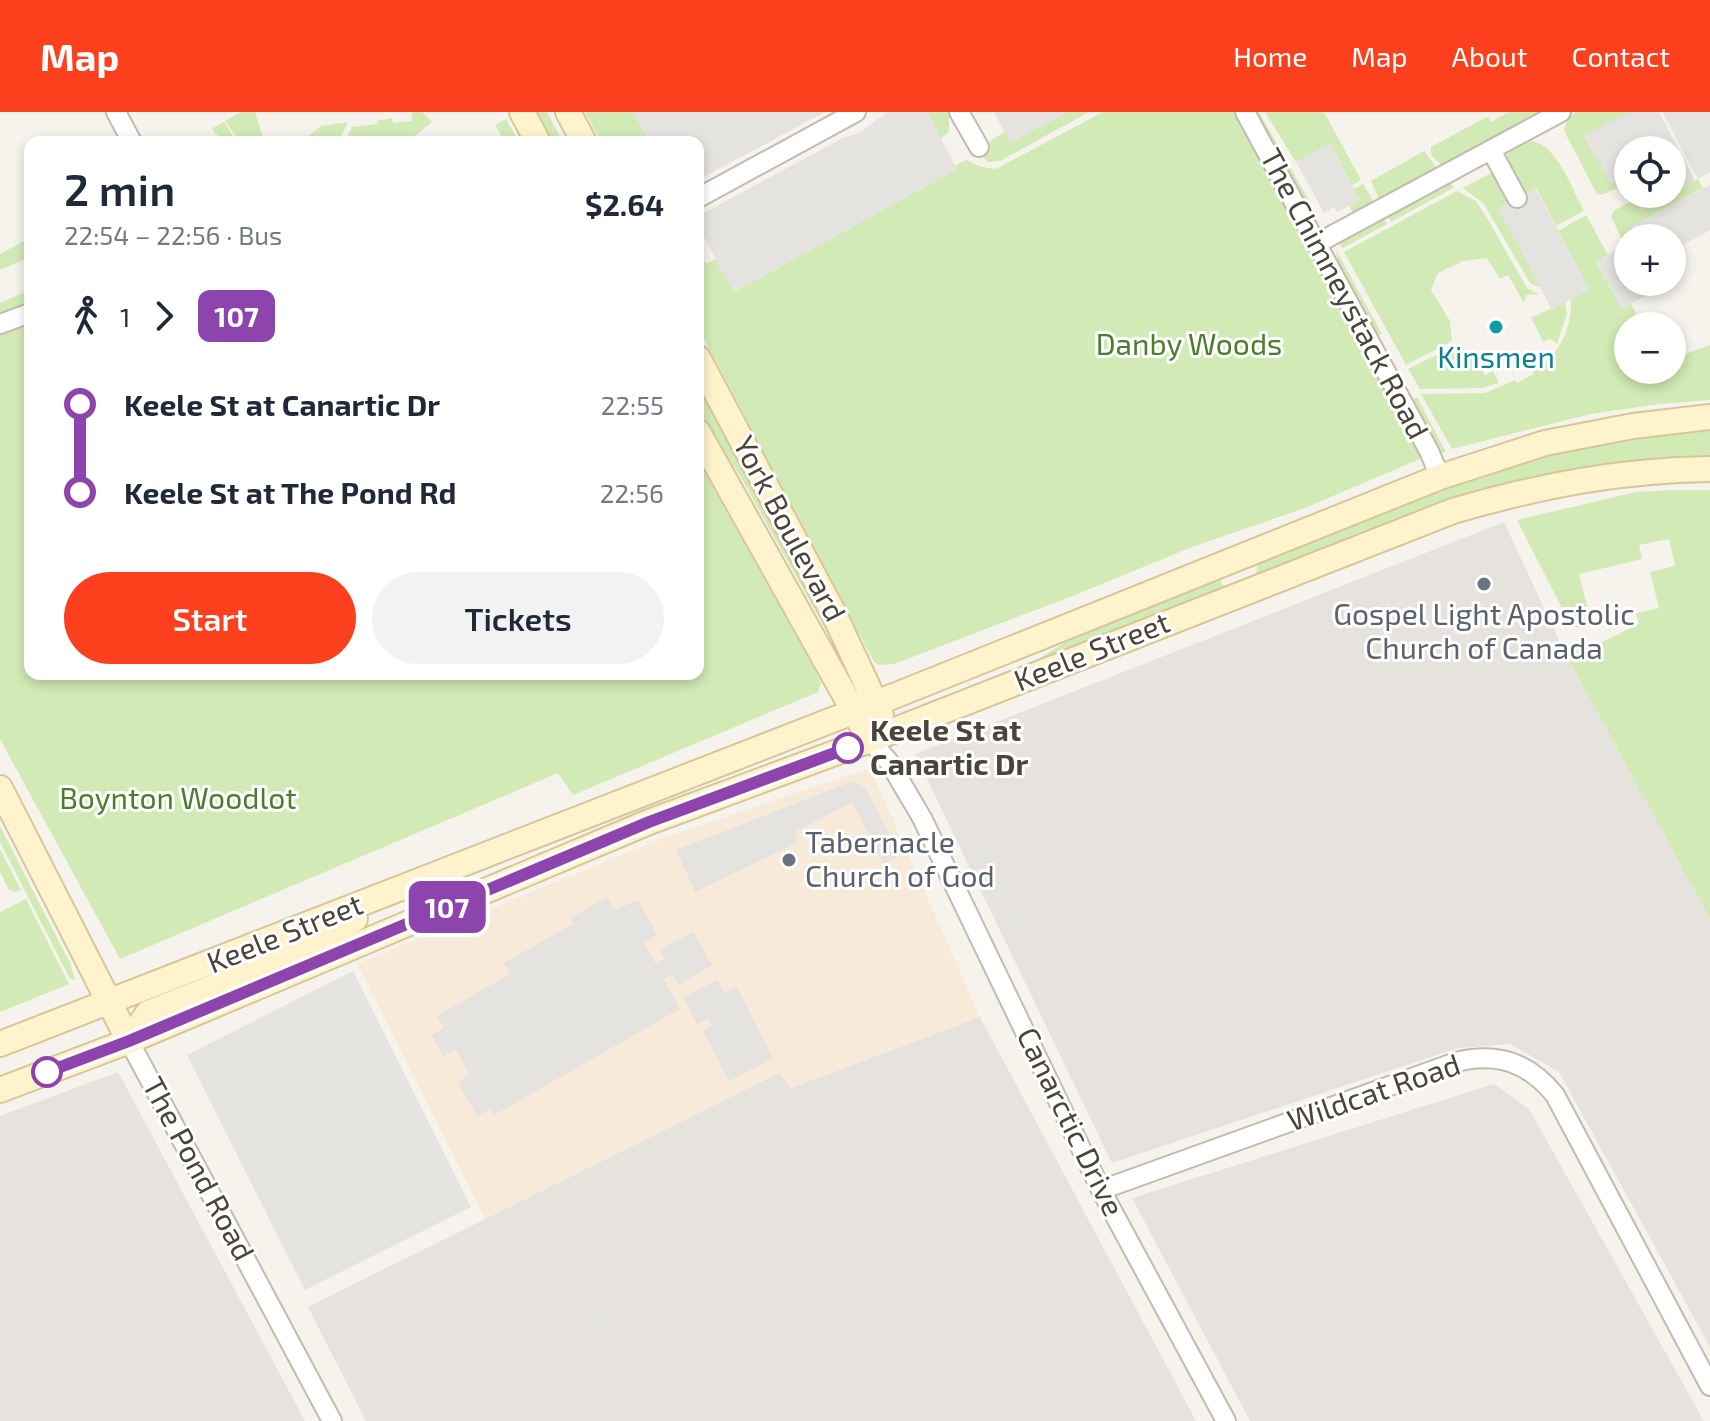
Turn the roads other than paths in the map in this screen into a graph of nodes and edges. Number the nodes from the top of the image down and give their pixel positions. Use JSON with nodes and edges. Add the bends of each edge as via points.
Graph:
{"nodes":[{"id":1,"x":116,"y":112,"type":"edge"},
{"id":2,"x":522,"y":112,"type":"edge"},
{"id":3,"x":568,"y":112,"type":"edge"},
{"id":4,"x":856,"y":112,"type":"edge"},
{"id":5,"x":959,"y":112,"type":"edge"},
{"id":6,"x":1245,"y":112,"type":"edge"},
{"id":7,"x":1561,"y":112,"type":"edge"},
{"id":8,"x":129,"y":136,"type":"edge"},
{"id":9,"x":535,"y":136,"type":"edge"},
{"id":10,"x":581,"y":136,"type":"edge"},
{"id":11,"x":979,"y":147,"type":"dead end"},
{"id":12,"x":1491,"y":150,"type":"junction"},
{"id":13,"x":704,"y":195,"type":"edge"},
{"id":14,"x":1517,"y":198,"type":"dead end"},
{"id":15,"x":1316,"y":244,"type":"junction"},
{"id":16,"x":24,"y":315,"type":"edge"},
{"id":17,"x":0,"y":324,"type":"edge"},
{"id":18,"x":704,"y":369,"type":"edge"},
{"id":19,"x":1710,"y":417,"type":"edge"},
{"id":20,"x":704,"y":442,"type":"edge"},
{"id":21,"x":1710,"y":469,"type":"edge"},
{"id":22,"x":1440,"y":477,"type":"junction"},
{"id":23,"x":1238,"y":558,"type":"junction"},
{"id":24,"x":1249,"y":591,"type":"junction"},
{"id":25,"x":865,"y":707,"type":"junction"},
{"id":26,"x":879,"y":736,"type":"junction"},
{"id":27,"x":0,"y":788,"type":"edge"},
{"id":28,"x":419,"y":881,"type":"junction"},
{"id":29,"x":109,"y":1002,"type":"junction"},
{"id":30,"x":129,"y":1041,"type":"junction"},
{"id":31,"x":0,"y":1044,"type":"edge"},
{"id":32,"x":0,"y":1053,"type":"edge"},
{"id":33,"x":0,"y":1090,"type":"edge"},
{"id":34,"x":1101,"y":1190,"type":"junction"},
{"id":35,"x":1710,"y":1386,"type":"edge"},
{"id":36,"x":332,"y":1421,"type":"edge"},
{"id":37,"x":1226,"y":1421,"type":"edge"}],
"edges":[{"from":1,"to":8,"type":"street"},
{"from":2,"to":9,"type":"main road"},
{"from":3,"to":10,"type":"main road"},
{"from":4,"to":13,"type":"street"},
{"from":5,"to":11,"type":"street"},
{"from":6,"to":15,"type":"street","name":"The Chimneystack Road"},
{"from":7,"to":12,"type":"street"},
{"from":12,"to":14,"type":"street"},
{"from":12,"to":15,"type":"street"},
{"from":15,"to":22,"type":"street","name":"The Chimneystack Road"},
{"from":16,"to":17,"type":"street"},
{"from":18,"to":25,"type":"main road","name":"York Boulevard","via":[[834,614]]},
{"from":19,"to":22,"type":"main road","name":"Keele Street","via":[[1545,443]]},
{"from":20,"to":25,"type":"main road","name":"York Boulevard"},
{"from":21,"to":24,"type":"main road","name":"Keele Street","via":[[1612,474],[1501,497]]},
{"from":22,"to":23,"type":"main road","name":"Keele Street"},
{"from":23,"to":24,"type":"main road"},
{"from":23,"to":25,"type":"main road","name":"Keele Street"},
{"from":24,"to":26,"type":"main road","name":"Keele Street"},
{"from":25,"to":26,"type":"main road","name":"Canarctic Drive"},
{"from":25,"to":28,"type":"main road","name":"Keele Street"},
{"from":26,"to":30,"type":"main road","name":"Keele Street","via":[[649,822]]},
{"from":26,"to":34,"type":"street","name":"Canarctic Drive"},
{"from":27,"to":29,"type":"main road","name":"The Pond Road"},
{"from":28,"to":29,"type":"main road","name":"Keele Street"},
{"from":28,"to":30,"type":"main road","via":[[274,963],[148,1013]]},
{"from":29,"to":30,"type":"main road","name":"The Pond Road"},
{"from":29,"to":31,"type":"main road","name":"Keele Street"},
{"from":29,"to":32,"type":"main road","via":[[88,1019]]},
{"from":30,"to":33,"type":"main road","name":"Keele Street"},
{"from":30,"to":36,"type":"street","name":"The Pond Road"},
{"from":34,"to":35,"type":"street","name":"Wildcat Road","via":[[1456,1062],[1491,1057],[1510,1061],[1543,1080],[1555,1095]]},
{"from":34,"to":37,"type":"street","name":"Canarctic Drive"}]}
